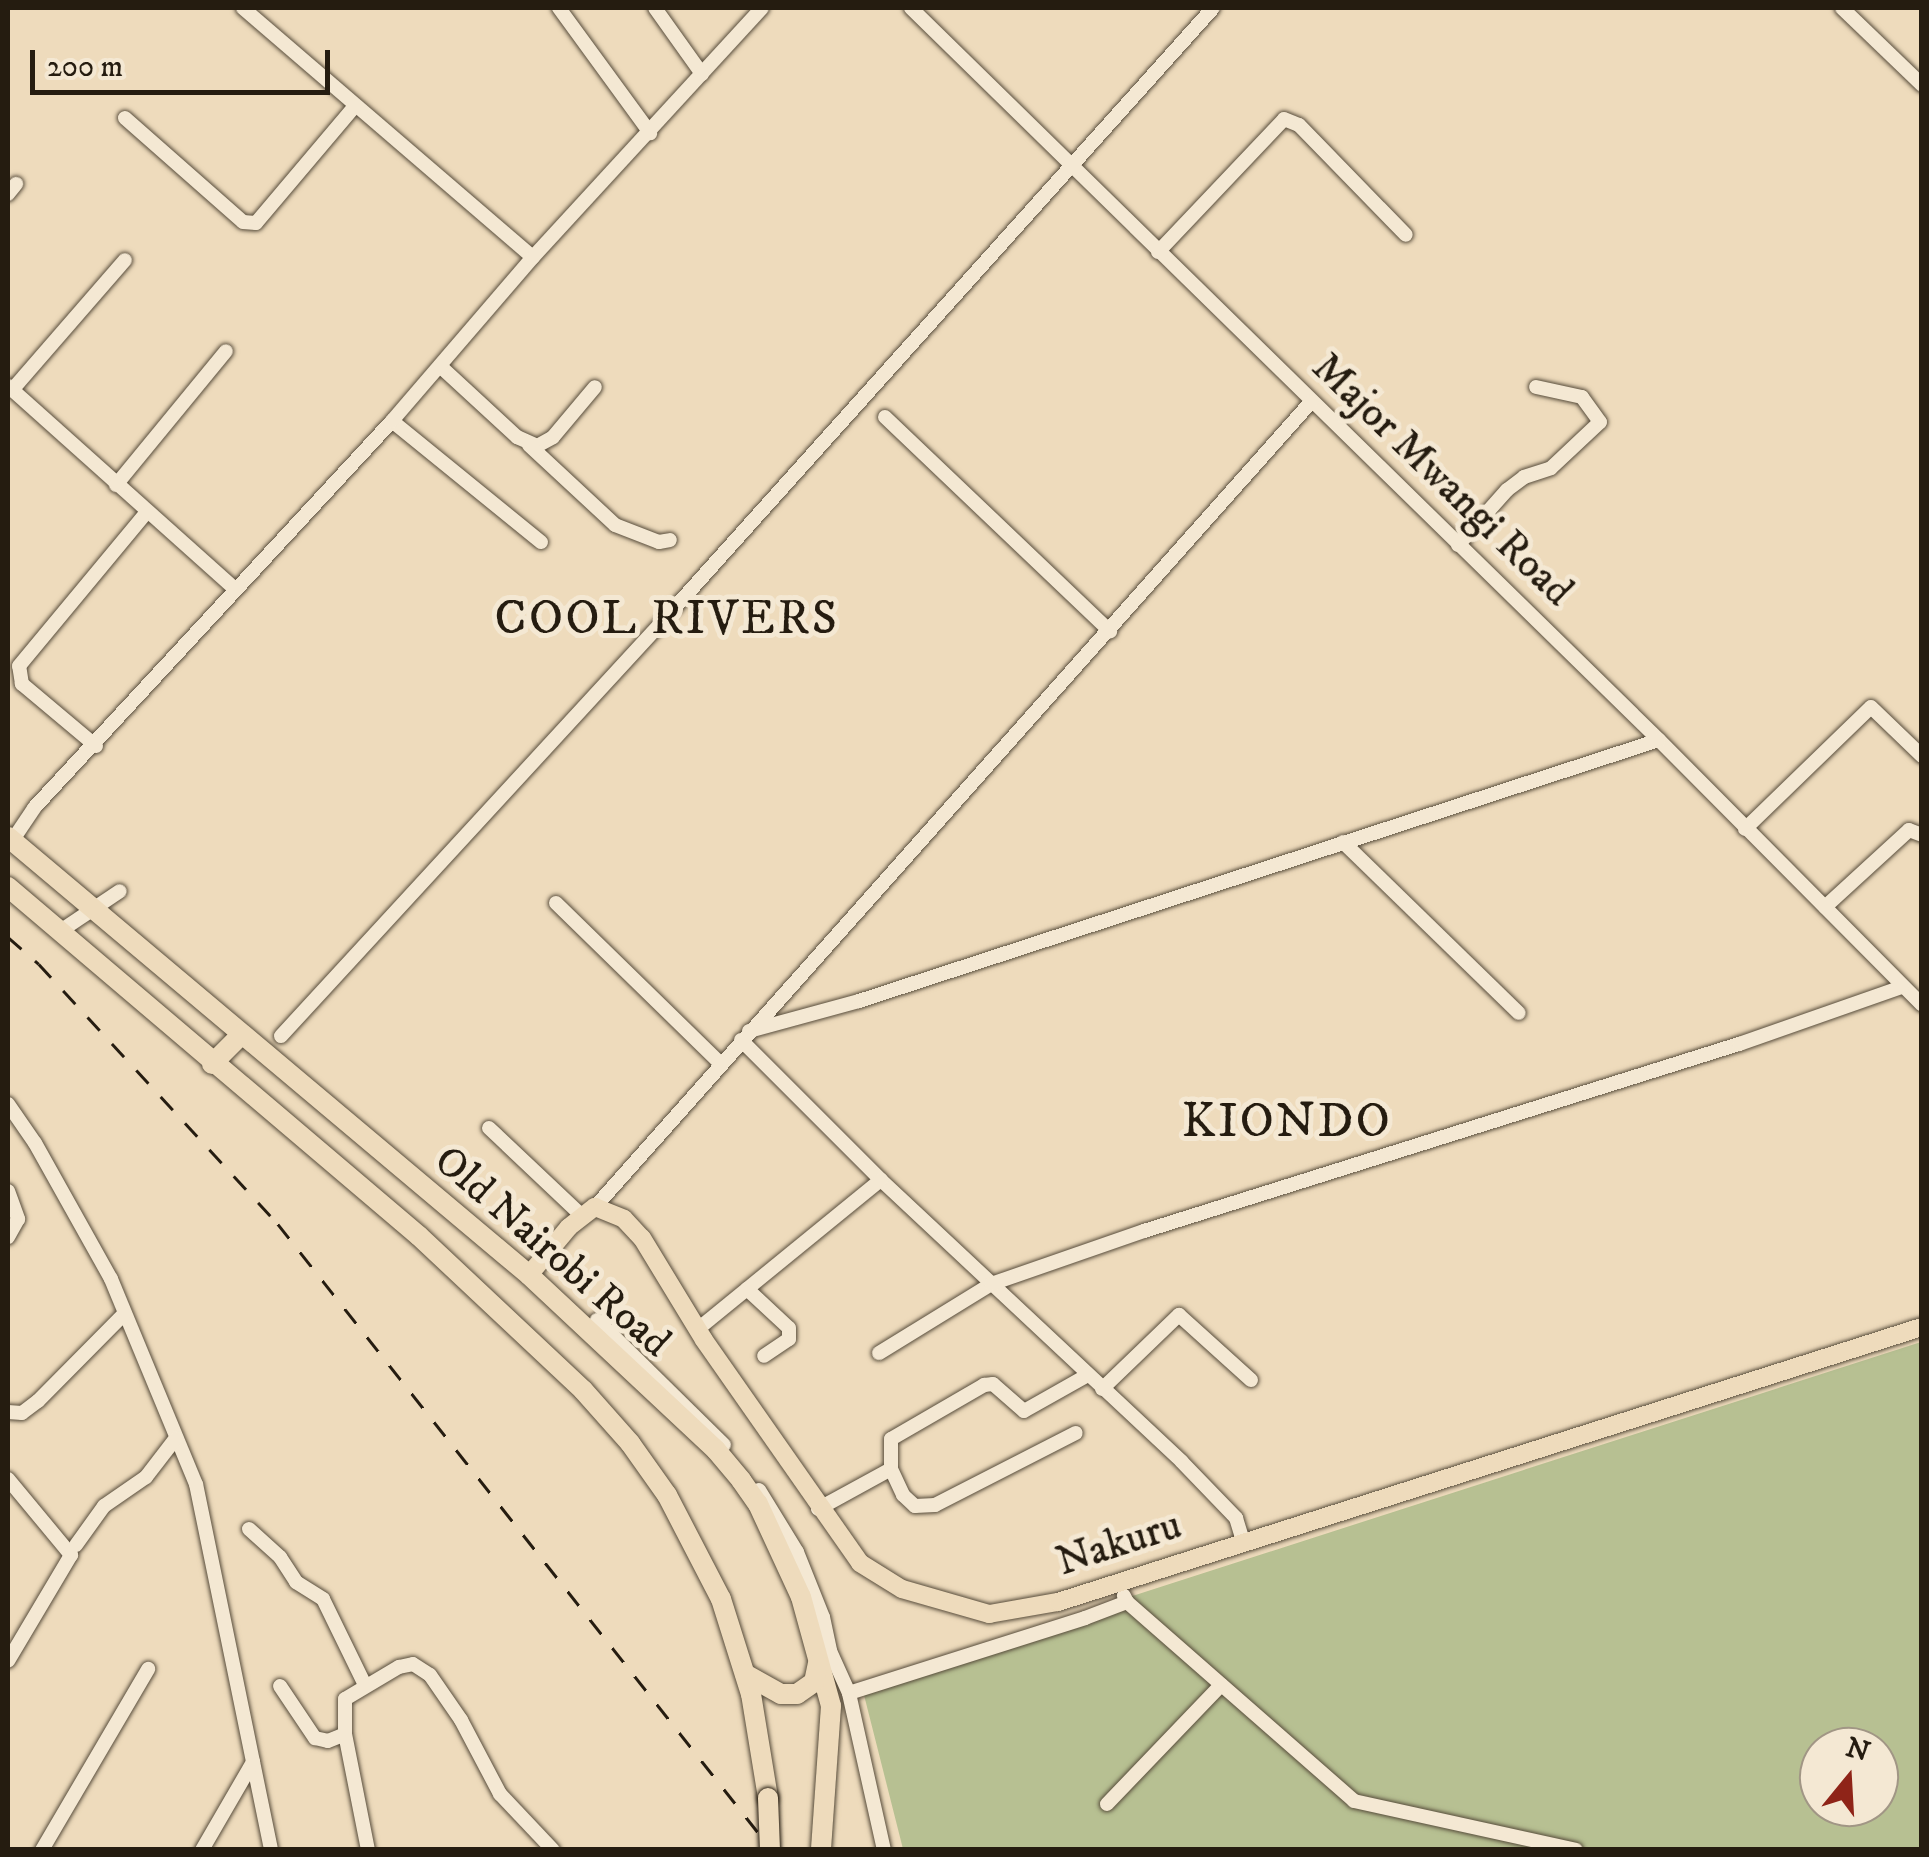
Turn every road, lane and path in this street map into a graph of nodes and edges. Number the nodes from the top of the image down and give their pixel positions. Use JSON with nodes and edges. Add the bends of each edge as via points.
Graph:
{"nodes":[{"id":1,"x":243,"y":8,"type":"edge"},
{"id":2,"x":559,"y":8,"type":"edge"},
{"id":3,"x":654,"y":8,"type":"edge"},
{"id":4,"x":762,"y":8,"type":"edge"},
{"id":5,"x":911,"y":8,"type":"edge"},
{"id":6,"x":1213,"y":8,"type":"edge"},
{"id":7,"x":1842,"y":8,"type":"edge"},
{"id":8,"x":702,"y":74,"type":"junction"},
{"id":9,"x":1922,"y":85,"type":"edge"},
{"id":10,"x":354,"y":107,"type":"junction"},
{"id":11,"x":126,"y":118,"type":"dead end"},
{"id":12,"x":650,"y":133,"type":"junction"},
{"id":13,"x":1069,"y":164,"type":"junction"},
{"id":14,"x":1406,"y":235,"type":"dead end"},
{"id":15,"x":1158,"y":252,"type":"junction"},
{"id":16,"x":533,"y":256,"type":"junction"},
{"id":17,"x":125,"y":260,"type":"dead end"},
{"id":18,"x":226,"y":352,"type":"dead end"},
{"id":19,"x":440,"y":366,"type":"junction"},
{"id":20,"x":595,"y":387,"type":"dead end"},
{"id":21,"x":1536,"y":387,"type":"dead end"},
{"id":22,"x":10,"y":388,"type":"edge"},
{"id":23,"x":1311,"y":402,"type":"junction"},
{"id":24,"x":886,"y":416,"type":"dead end"},
{"id":25,"x":392,"y":421,"type":"junction"},
{"id":26,"x":529,"y":444,"type":"junction"},
{"id":27,"x":116,"y":485,"type":"junction"},
{"id":28,"x":146,"y":513,"type":"junction"},
{"id":29,"x":670,"y":540,"type":"dead end"},
{"id":30,"x":541,"y":542,"type":"dead end"},
{"id":31,"x":1458,"y":545,"type":"junction"},
{"id":32,"x":235,"y":590,"type":"junction"},
{"id":33,"x":1110,"y":631,"type":"junction"},
{"id":34,"x":1660,"y":740,"type":"junction"},
{"id":35,"x":96,"y":746,"type":"junction"},
{"id":36,"x":1922,"y":756,"type":"edge"},
{"id":37,"x":1745,"y":829,"type":"junction"},
{"id":38,"x":1922,"y":835,"type":"edge"},
{"id":39,"x":10,"y":839,"type":"edge"},
{"id":40,"x":1343,"y":842,"type":"junction"},
{"id":41,"x":8,"y":887,"type":"edge"},
{"id":42,"x":120,"y":891,"type":"dead end"},
{"id":43,"x":556,"y":903,"type":"dead end"},
{"id":44,"x":1825,"y":907,"type":"junction"},
{"id":45,"x":89,"y":910,"type":"junction"},
{"id":46,"x":59,"y":932,"type":"junction"},
{"id":47,"x":1902,"y":987,"type":"junction"},
{"id":48,"x":1922,"y":1005,"type":"edge"},
{"id":49,"x":1519,"y":1013,"type":"dead end"},
{"id":50,"x":242,"y":1034,"type":"junction"},
{"id":51,"x":744,"y":1035,"type":"junction"},
{"id":52,"x":281,"y":1036,"type":"dead end"},
{"id":53,"x":720,"y":1062,"type":"junction"},
{"id":54,"x":212,"y":1064,"type":"junction"},
{"id":55,"x":8,"y":1104,"type":"edge"},
{"id":56,"x":489,"y":1128,"type":"dead end"},
{"id":57,"x":880,"y":1180,"type":"junction"},
{"id":58,"x":8,"y":1191,"type":"edge"},
{"id":59,"x":588,"y":1212,"type":"junction"},
{"id":60,"x":8,"y":1238,"type":"edge"},
{"id":61,"x":529,"y":1275,"type":"junction"},
{"id":62,"x":991,"y":1284,"type":"junction"},
{"id":63,"x":747,"y":1289,"type":"junction"},
{"id":64,"x":124,"y":1314,"type":"junction"},
{"id":65,"x":596,"y":1320,"type":"dead end"},
{"id":66,"x":698,"y":1328,"type":"junction"},
{"id":67,"x":1921,"y":1329,"type":"edge"},
{"id":68,"x":879,"y":1353,"type":"dead end"},
{"id":69,"x":764,"y":1356,"type":"dead end"},
{"id":70,"x":1088,"y":1375,"type":"junction"},
{"id":71,"x":1251,"y":1380,"type":"dead end"},
{"id":72,"x":1102,"y":1388,"type":"junction"},
{"id":73,"x":8,"y":1412,"type":"edge"},
{"id":74,"x":1076,"y":1433,"type":"dead end"},
{"id":75,"x":176,"y":1438,"type":"junction"},
{"id":76,"x":891,"y":1469,"type":"junction"},
{"id":77,"x":8,"y":1478,"type":"edge"},
{"id":78,"x":818,"y":1509,"type":"junction"},
{"id":79,"x":249,"y":1529,"type":"dead end"},
{"id":80,"x":1243,"y":1541,"type":"junction"},
{"id":81,"x":76,"y":1545,"type":"dead end"},
{"id":82,"x":1118,"y":1581,"type":"junction"},
{"id":83,"x":1127,"y":1602,"type":"junction"},
{"id":84,"x":8,"y":1660,"type":"edge"},
{"id":85,"x":818,"y":1661,"type":"junction"},
{"id":86,"x":148,"y":1669,"type":"dead end"},
{"id":87,"x":745,"y":1674,"type":"junction"},
{"id":88,"x":365,"y":1684,"type":"junction"},
{"id":89,"x":1222,"y":1685,"type":"junction"},
{"id":90,"x":280,"y":1686,"type":"dead end"},
{"id":91,"x":849,"y":1693,"type":"junction"},
{"id":92,"x":345,"y":1734,"type":"junction"},
{"id":93,"x":254,"y":1762,"type":"junction"},
{"id":94,"x":1107,"y":1804,"type":"dead end"},
{"id":95,"x":821,"y":1846,"type":"edge"},
{"id":96,"x":42,"y":1850,"type":"edge"},
{"id":97,"x":202,"y":1850,"type":"edge"},
{"id":98,"x":271,"y":1850,"type":"edge"},
{"id":99,"x":368,"y":1850,"type":"edge"},
{"id":100,"x":553,"y":1850,"type":"edge"},
{"id":101,"x":770,"y":1850,"type":"edge"},
{"id":102,"x":884,"y":1850,"type":"edge"},
{"id":103,"x":1576,"y":1850,"type":"edge"}],
"edges":[{"from":1,"to":10,"type":"street"},
{"from":2,"to":12,"type":"street"},
{"from":3,"to":8,"type":"street"},
{"from":4,"to":8,"type":"street"},
{"from":5,"to":13,"type":"street","name":"Major Mwangi Road"},
{"from":6,"to":13,"type":"street"},
{"from":7,"to":9,"type":"street"},
{"from":8,"to":12,"type":"street"},
{"from":10,"to":11,"type":"street","via":[[256,223],[242,222]]},
{"from":10,"to":16,"type":"street"},
{"from":12,"to":16,"type":"street"},
{"from":13,"to":15,"type":"street","name":"Major Mwangi Road"},
{"from":13,"to":52,"type":"street","via":[[661,623]]},
{"from":14,"to":15,"type":"street","via":[[1284,118]]},
{"from":15,"to":23,"type":"street","name":"Major Mwangi Road"},
{"from":16,"to":19,"type":"street"},
{"from":17,"to":22,"type":"street"},
{"from":18,"to":27,"type":"street"},
{"from":19,"to":25,"type":"street"},
{"from":19,"to":26,"type":"street"},
{"from":20,"to":26,"type":"street","via":[[553,437]]},
{"from":21,"to":31,"type":"street","via":[[1582,397],[1600,422],[1551,468],[1507,490]]},
{"from":22,"to":27,"type":"street"},
{"from":23,"to":31,"type":"street","name":"Major Mwangi Road"},
{"from":23,"to":33,"type":"street"},
{"from":24,"to":33,"type":"street"},
{"from":25,"to":30,"type":"street"},
{"from":25,"to":32,"type":"street"},
{"from":26,"to":29,"type":"street","via":[[612,522],[651,540]]},
{"from":27,"to":28,"type":"street"},
{"from":28,"to":32,"type":"street"},
{"from":28,"to":35,"type":"street","via":[[19,666],[22,684]]},
{"from":31,"to":34,"type":"street","name":"Major Mwangi Road"},
{"from":32,"to":35,"type":"street"},
{"from":33,"to":51,"type":"street"},
{"from":34,"to":37,"type":"street","name":"Major Mwangi Road"},
{"from":34,"to":40,"type":"street"},
{"from":35,"to":39,"type":"street"},
{"from":36,"to":37,"type":"street","via":[[1871,707]]},
{"from":37,"to":44,"type":"street","name":"Major Mwangi Road"},
{"from":38,"to":44,"type":"street","via":[[1909,830]]},
{"from":39,"to":45,"type":"highway","name":"Old Nairobi Road"},
{"from":40,"to":49,"type":"street"},
{"from":40,"to":51,"type":"street"},
{"from":41,"to":46,"type":"highway","name":"Old Nairobi Road"},
{"from":42,"to":45,"type":"street"},
{"from":43,"to":53,"type":"street"},
{"from":44,"to":47,"type":"street","name":"Major Mwangi Road"},
{"from":45,"to":46,"type":"street"},
{"from":45,"to":50,"type":"highway","name":"Old Nairobi Road"},
{"from":46,"to":54,"type":"highway","name":"Old Nairobi Road"},
{"from":47,"to":48,"type":"street","name":"Major Mwangi Road"},
{"from":47,"to":62,"type":"street"},
{"from":50,"to":54,"type":"highway"},
{"from":50,"to":61,"type":"highway","name":"Old Nairobi Road"},
{"from":51,"to":53,"type":"street"},
{"from":51,"to":57,"type":"street"},
{"from":53,"to":59,"type":"street"},
{"from":54,"to":87,"type":"highway","name":"Old Nairobi Road","via":[[420,1236],[608,1417],[690,1535],[721,1599]]},
{"from":55,"to":64,"type":"street","via":[[111,1279]]},
{"from":56,"to":59,"type":"street"},
{"from":57,"to":62,"type":"street"},
{"from":57,"to":63,"type":"street"},
{"from":58,"to":60,"type":"street","via":[[18,1218]]},
{"from":59,"to":61,"type":"main road"},
{"from":59,"to":66,"type":"main road","name":"Nakuru","via":[[624,1219]]},
{"from":61,"to":85,"type":"highway","name":"Old Nairobi Road","via":[[741,1480],[794,1578]]},
{"from":62,"to":68,"type":"street"},
{"from":62,"to":70,"type":"street"},
{"from":63,"to":66,"type":"street"},
{"from":63,"to":69,"type":"street","via":[[789,1328],[789,1339]]},
{"from":64,"to":73,"type":"street","via":[[38,1401],[22,1413]]},
{"from":64,"to":75,"type":"street"},
{"from":65,"to":91,"type":"street","via":[[722,1444],[784,1524]]},
{"from":66,"to":78,"type":"main road","name":"Nakuru"},
{"from":67,"to":80,"type":"main road","name":"Nakuru"},
{"from":70,"to":72,"type":"street"},
{"from":70,"to":76,"type":"street","via":[[1024,1411],[994,1384],[984,1385],[890,1439]]},
{"from":71,"to":72,"type":"street","via":[[1178,1314]]},
{"from":72,"to":80,"type":"street","via":[[1236,1518]]},
{"from":74,"to":76,"type":"street","via":[[935,1504],[915,1506]]},
{"from":75,"to":81,"type":"street","via":[[146,1477],[104,1506]]},
{"from":75,"to":93,"type":"street","via":[[196,1484]]},
{"from":76,"to":78,"type":"street"},
{"from":77,"to":84,"type":"street","via":[[71,1555]]},
{"from":78,"to":82,"type":"main road","name":"Nakuru","via":[[879,1577],[966,1610],[1018,1610]]},
{"from":79,"to":88,"type":"street","via":[[296,1582],[323,1600]]},
{"from":80,"to":82,"type":"main road","name":"Nakuru"},
{"from":82,"to":83,"type":"street"},
{"from":83,"to":89,"type":"street"},
{"from":83,"to":91,"type":"street"},
{"from":85,"to":87,"type":"highway","via":[[814,1682],[797,1694],[781,1694]]},
{"from":85,"to":95,"type":"highway","name":"Old Nairobi Road","via":[[831,1706]]},
{"from":86,"to":96,"type":"street"},
{"from":87,"to":101,"type":"highway","name":"Old Nairobi Road","bridge":true,"via":[[768,1798]]},
{"from":88,"to":92,"type":"street","via":[[346,1698]]},
{"from":88,"to":100,"type":"street","via":[[413,1664],[430,1675],[500,1794]]},
{"from":89,"to":94,"type":"street"},
{"from":89,"to":103,"type":"street","via":[[1354,1801]]},
{"from":90,"to":92,"type":"street","via":[[315,1738]]},
{"from":91,"to":102,"type":"street"},
{"from":92,"to":99,"type":"street"},
{"from":93,"to":97,"type":"street"},
{"from":93,"to":98,"type":"street"}]}
